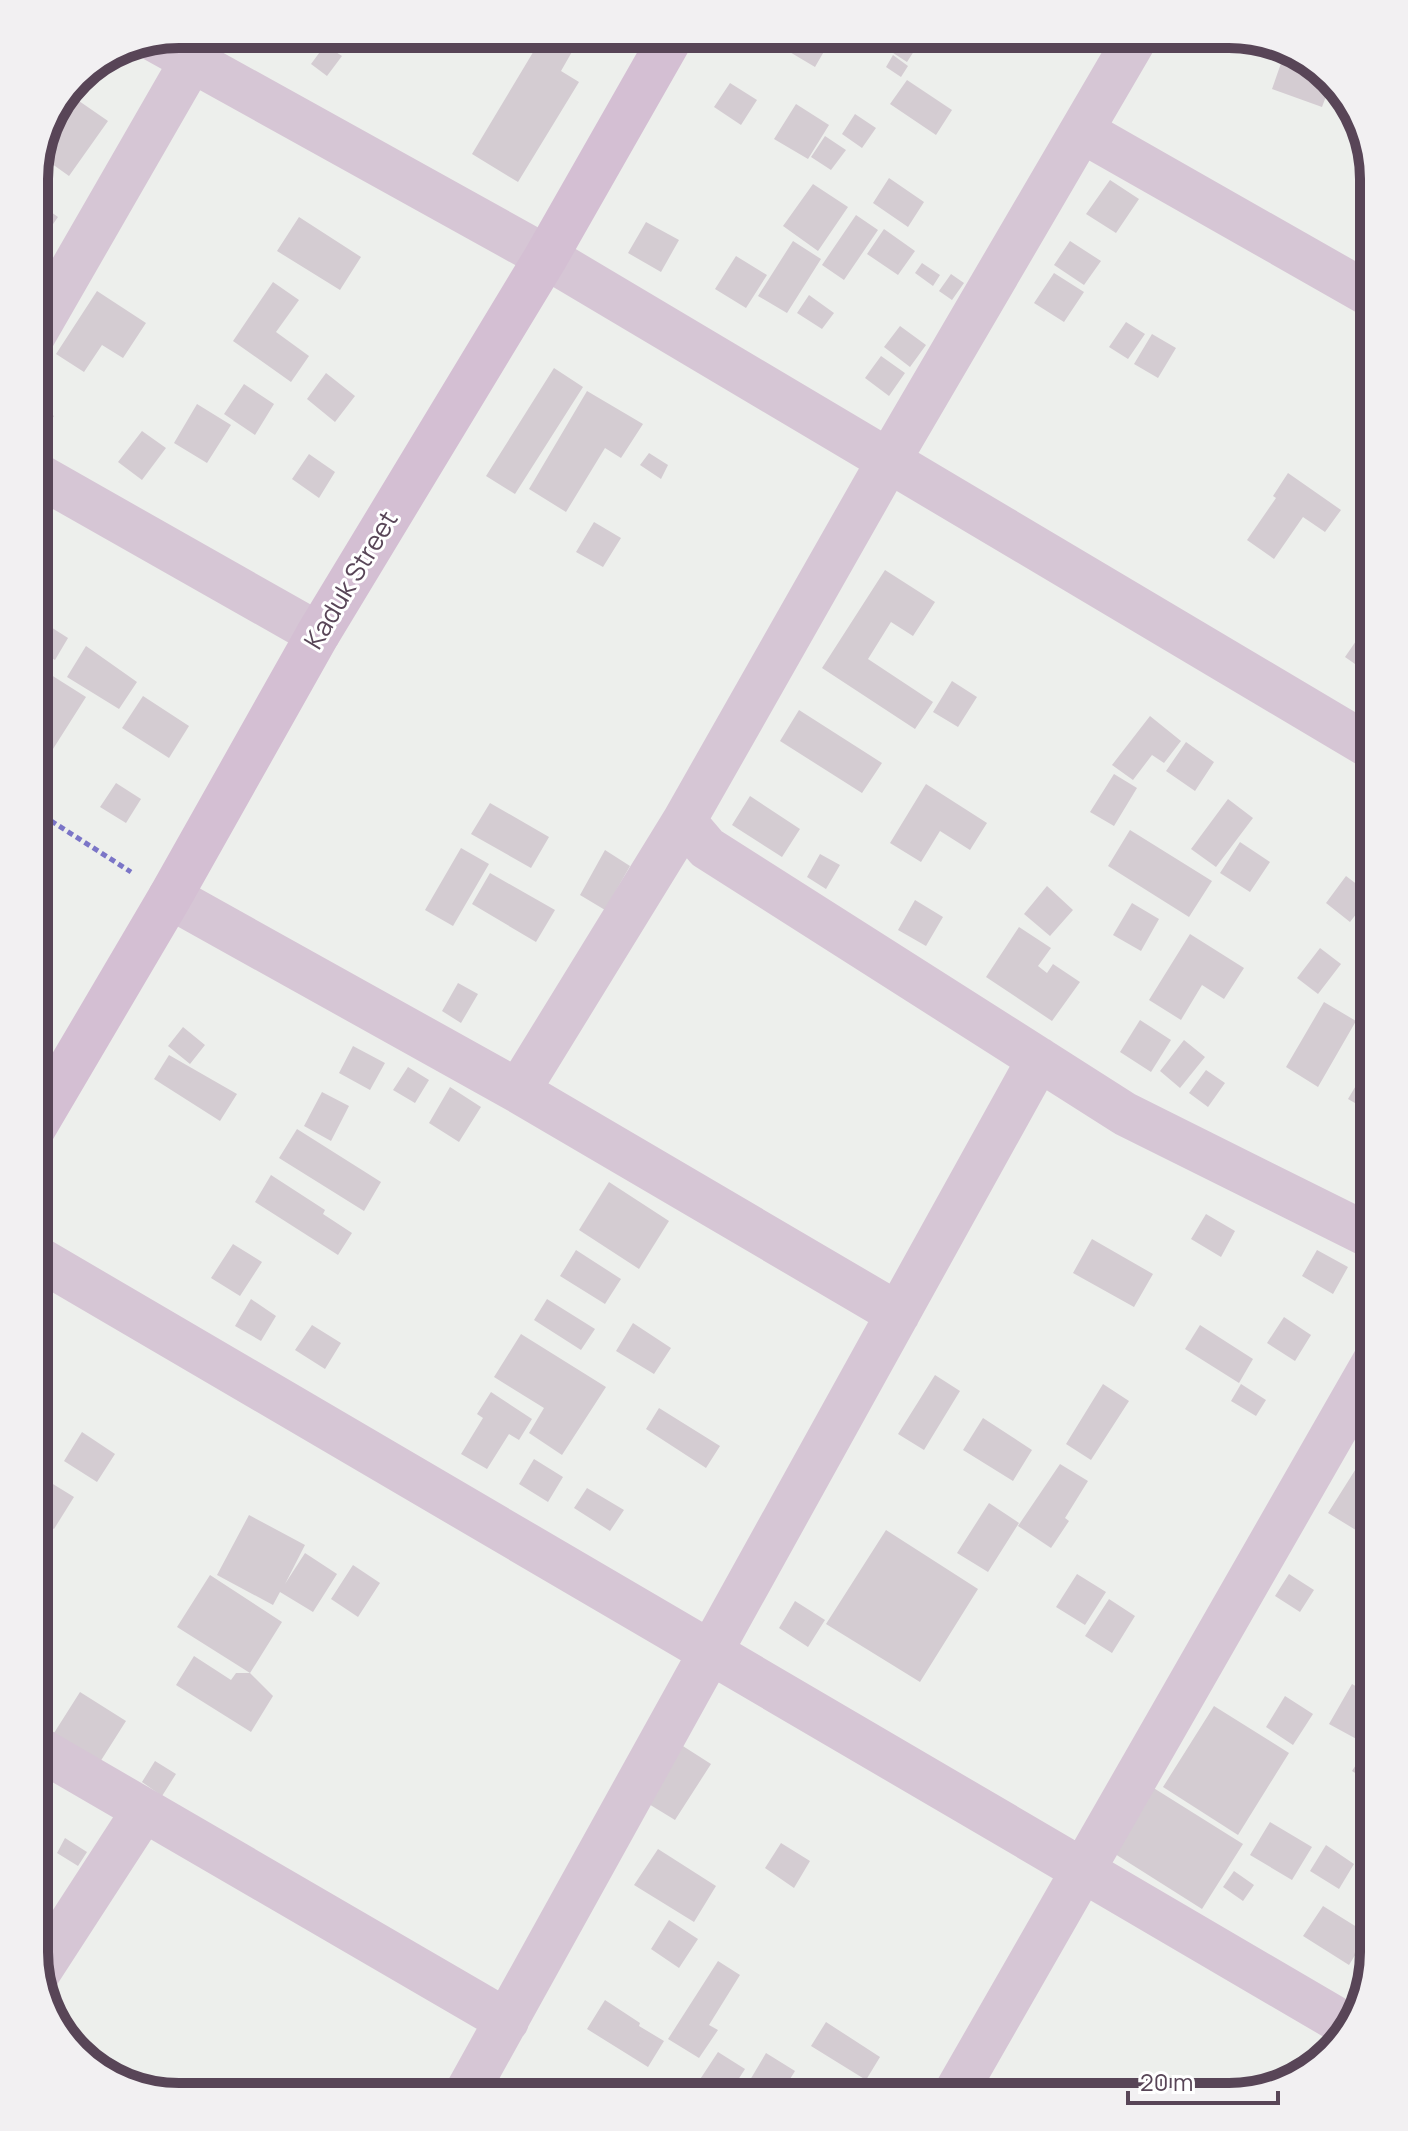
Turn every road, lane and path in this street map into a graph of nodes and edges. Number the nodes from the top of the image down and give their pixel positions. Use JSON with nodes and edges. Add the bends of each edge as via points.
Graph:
{"nodes":[{"id":1,"x":199,"y":48,"type":"edge"},
{"id":2,"x":202,"y":48,"type":"edge"},
{"id":3,"x":665,"y":48,"type":"edge"},
{"id":4,"x":1130,"y":48,"type":"edge"},
{"id":5,"x":1082,"y":131,"type":"junction"},
{"id":6,"x":546,"y":257,"type":"junction"},
{"id":7,"x":1360,"y":289,"type":"edge"},
{"id":8,"x":48,"y":311,"type":"edge"},
{"id":9,"x":889,"y":460,"type":"junction"},
{"id":10,"x":48,"y":481,"type":"edge"},
{"id":11,"x":318,"y":634,"type":"junction"},
{"id":12,"x":1360,"y":741,"type":"edge"},
{"id":13,"x":48,"y":819,"type":"edge"},
{"id":14,"x":684,"y":821,"type":"junction"},
{"id":15,"x":170,"y":897,"type":"junction"},
{"id":16,"x":1039,"y":1059,"type":"junction"},
{"id":17,"x":518,"y":1091,"type":"junction"},
{"id":18,"x":48,"y":1104,"type":"edge"},
{"id":19,"x":1360,"y":1231,"type":"edge"},
{"id":20,"x":48,"y":1264,"type":"edge"},
{"id":21,"x":898,"y":1314,"type":"junction"},
{"id":22,"x":1360,"y":1387,"type":"edge"},
{"id":23,"x":712,"y":1652,"type":"junction"},
{"id":24,"x":48,"y":1754,"type":"edge"},
{"id":25,"x":144,"y":1810,"type":"junction"},
{"id":26,"x":1084,"y":1870,"type":"junction"},
{"id":27,"x":48,"y":1958,"type":"edge"},
{"id":28,"x":507,"y":2021,"type":"junction"},
{"id":29,"x":1340,"y":2021,"type":"edge"},
{"id":30,"x":472,"y":2083,"type":"edge"},
{"id":31,"x":961,"y":2083,"type":"edge"}],
"edges":[{"from":1,"to":8,"type":"street"},
{"from":2,"to":6,"type":"street"},
{"from":3,"to":6,"type":"street","name":"Kaduk Street"},
{"from":4,"to":5,"type":"street"},
{"from":5,"to":7,"type":"street"},
{"from":5,"to":9,"type":"street"},
{"from":6,"to":9,"type":"street"},
{"from":6,"to":11,"type":"street","name":"Kaduk Street"},
{"from":9,"to":12,"type":"street"},
{"from":9,"to":14,"type":"street"},
{"from":10,"to":11,"type":"street"},
{"from":11,"to":15,"type":"street","name":"Kaduk Street"},
{"from":13,"to":15,"type":"path"},
{"from":14,"to":16,"type":"street","via":[[707,848]]},
{"from":14,"to":17,"type":"street"},
{"from":15,"to":17,"type":"street"},
{"from":15,"to":18,"type":"street","name":"Kaduk Street"},
{"from":16,"to":19,"type":"street","via":[[1125,1114]]},
{"from":16,"to":21,"type":"street"},
{"from":17,"to":21,"type":"street"},
{"from":20,"to":23,"type":"street"},
{"from":21,"to":23,"type":"street"},
{"from":22,"to":26,"type":"street"},
{"from":23,"to":26,"type":"street"},
{"from":23,"to":28,"type":"street"},
{"from":24,"to":25,"type":"street"},
{"from":25,"to":27,"type":"street"},
{"from":25,"to":28,"type":"street"},
{"from":26,"to":29,"type":"street"},
{"from":26,"to":31,"type":"street"},
{"from":28,"to":30,"type":"street"}]}
